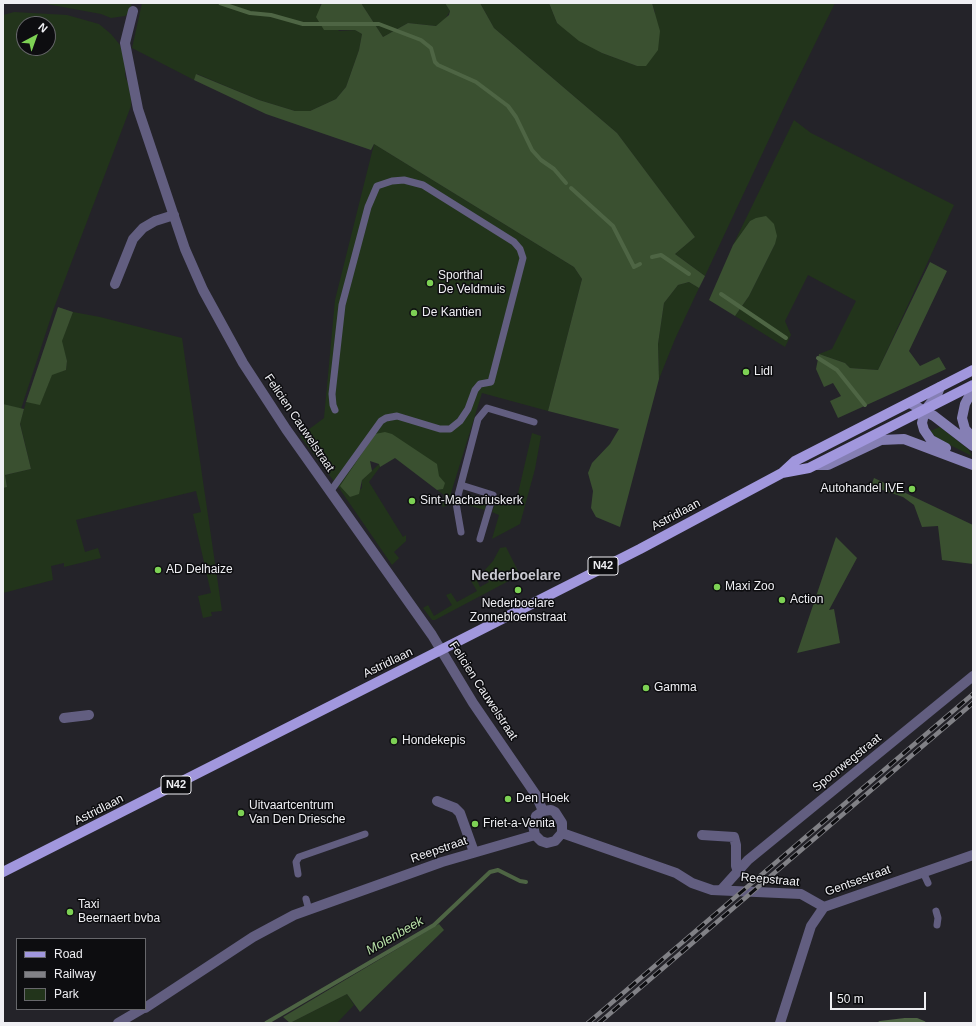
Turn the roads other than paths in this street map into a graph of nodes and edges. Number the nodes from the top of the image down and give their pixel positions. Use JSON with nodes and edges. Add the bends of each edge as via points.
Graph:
{"nodes":[{"id":1,"x":133,"y":11,"type":"dead end"},
{"id":2,"x":174,"y":215,"type":"junction"},
{"id":3,"x":116,"y":284,"type":"dead end"},
{"id":4,"x":973,"y":370,"type":"edge"},
{"id":5,"x":973,"y":385,"type":"edge"},
{"id":6,"x":940,"y":387,"type":"junction"},
{"id":7,"x":973,"y":389,"type":"edge"},
{"id":8,"x":910,"y":403,"type":"junction"},
{"id":9,"x":335,"y":410,"type":"dead end"},
{"id":10,"x":925,"y":410,"type":"junction"},
{"id":11,"x":534,"y":422,"type":"dead end"},
{"id":12,"x":973,"y":438,"type":"edge"},
{"id":13,"x":973,"y":446,"type":"edge"},
{"id":14,"x":956,"y":458,"type":"junction"},
{"id":15,"x":816,"y":465,"type":"junction"},
{"id":16,"x":973,"y":465,"type":"edge"},
{"id":17,"x":782,"y":473,"type":"junction"},
{"id":18,"x":461,"y":485,"type":"junction"},
{"id":19,"x":330,"y":492,"type":"junction"},
{"id":20,"x":461,"y":532,"type":"dead end"},
{"id":21,"x":480,"y":539,"type":"dead end"},
{"id":22,"x":441,"y":650,"type":"junction"},
{"id":23,"x":973,"y":676,"type":"edge"},
{"id":24,"x":89,"y":715,"type":"dead end"},
{"id":25,"x":64,"y":718,"type":"dead end"},
{"id":26,"x":437,"y":801,"type":"dead end"},
{"id":27,"x":543,"y":811,"type":"junction"},
{"id":28,"x":562,"y":833,"type":"junction"},
{"id":29,"x":365,"y":834,"type":"dead end"},
{"id":30,"x":535,"y":835,"type":"junction"},
{"id":31,"x":702,"y":835,"type":"dead end"},
{"id":32,"x":474,"y":852,"type":"junction"},
{"id":33,"x":973,"y":855,"type":"edge"},
{"id":34,"x":3,"y":872,"type":"edge"},
{"id":35,"x":738,"y":872,"type":"junction"},
{"id":36,"x":923,"y":872,"type":"junction"},
{"id":37,"x":298,"y":874,"type":"dead end"},
{"id":38,"x":928,"y":883,"type":"dead end"},
{"id":39,"x":721,"y":890,"type":"junction"},
{"id":40,"x":306,"y":899,"type":"dead end"},
{"id":41,"x":824,"y":907,"type":"junction"},
{"id":42,"x":309,"y":910,"type":"junction"},
{"id":43,"x":936,"y":911,"type":"dead end"},
{"id":44,"x":937,"y":925,"type":"dead end"},
{"id":45,"x":146,"y":1007,"type":"edge"},
{"id":46,"x":140,"y":1010,"type":"edge"},
{"id":47,"x":118,"y":1023,"type":"edge"},
{"id":48,"x":780,"y":1023,"type":"edge"}],
"edges":[{"from":1,"to":2,"type":"street","name":"Felicien Cauwelstraat","via":[[125,43],[129,67],[138,109]]},
{"from":2,"to":3,"type":"street","via":[[143,228],[133,239]]},
{"from":2,"to":19,"type":"street","name":"Felicien Cauwelstraat","via":[[203,290],[222,327],[243,364]]},
{"from":4,"to":6,"type":"main road","name":"Astridlaan","number":"N42"},
{"from":5,"to":10,"type":"main road","name":"Astridlaan","number":"N42"},
{"from":6,"to":8,"type":"main road","name":"Astridlaan","number":"N42"},
{"from":6,"to":10,"type":"main road"},
{"from":7,"to":12,"type":"main road","via":[[965,404],[962,418],[965,429]]},
{"from":8,"to":10,"type":"main road"},
{"from":8,"to":17,"type":"main road","name":"Astridlaan","number":"N42","via":[[795,461]]},
{"from":9,"to":19,"type":"lane","via":[[332,394],[342,305],[368,207],[377,186],[404,180],[423,185],[514,242],[523,258],[492,382],[480,384],[460,421],[450,429],[440,429],[397,416],[381,421]]},
{"from":10,"to":13,"type":"main road"},
{"from":10,"to":14,"type":"main road","via":[[922,422],[927,436]]},
{"from":10,"to":15,"type":"main road","name":"Astridlaan","number":"N42"},
{"from":11,"to":18,"type":"lane","via":[[487,408],[478,419]]},
{"from":14,"to":15,"type":"main road","via":[[904,438],[881,440],[828,465]]},
{"from":14,"to":16,"type":"main road"},
{"from":15,"to":17,"type":"main road","name":"Astridlaan","number":"N42"},
{"from":17,"to":22,"type":"main road","name":"Astridlaan","number":"N42"},
{"from":18,"to":20,"type":"lane","via":[[456,503]]},
{"from":18,"to":21,"type":"lane","via":[[493,495]]},
{"from":19,"to":22,"type":"street","name":"Felicien Cauwelstraat"},
{"from":22,"to":27,"type":"street","name":"Felicien Cauwelstraat","via":[[473,703],[536,795]]},
{"from":22,"to":34,"type":"main road","name":"Astridlaan","number":"N42"},
{"from":23,"to":35,"type":"street","name":"Spoorwegstraat","via":[[754,856]]},
{"from":24,"to":25,"type":"street"},
{"from":26,"to":32,"type":"street","via":[[455,808],[460,813]]},
{"from":27,"to":28,"type":"street","via":[[555,812],[562,823]]},
{"from":27,"to":30,"type":"street","via":[[536,816],[533,825]]},
{"from":28,"to":30,"type":"street","via":[[555,841],[547,844]]},
{"from":28,"to":39,"type":"street","name":"Reepstraat","via":[[676,874],[692,883],[712,890]]},
{"from":29,"to":37,"type":"lane","via":[[299,857],[296,862]]},
{"from":30,"to":32,"type":"street","name":"Reepstraat"},
{"from":31,"to":35,"type":"street","via":[[734,837]]},
{"from":32,"to":42,"type":"street","name":"Reepstraat"},
{"from":33,"to":36,"type":"street","name":"Gentsestraat"},
{"from":35,"to":39,"type":"street","name":"Spoorwegstraat"},
{"from":36,"to":38,"type":"lane"},
{"from":36,"to":41,"type":"street","name":"Gentsestraat"},
{"from":39,"to":41,"type":"street","name":"Reepstraat","via":[[801,894]]},
{"from":40,"to":42,"type":"lane"},
{"from":41,"to":48,"type":"street","name":"Gentsestraat","via":[[811,926]]},
{"from":42,"to":45,"type":"street","name":"Reepstraat","via":[[253,937]]},
{"from":43,"to":44,"type":"lane"},
{"from":46,"to":47,"type":"street"}]}
